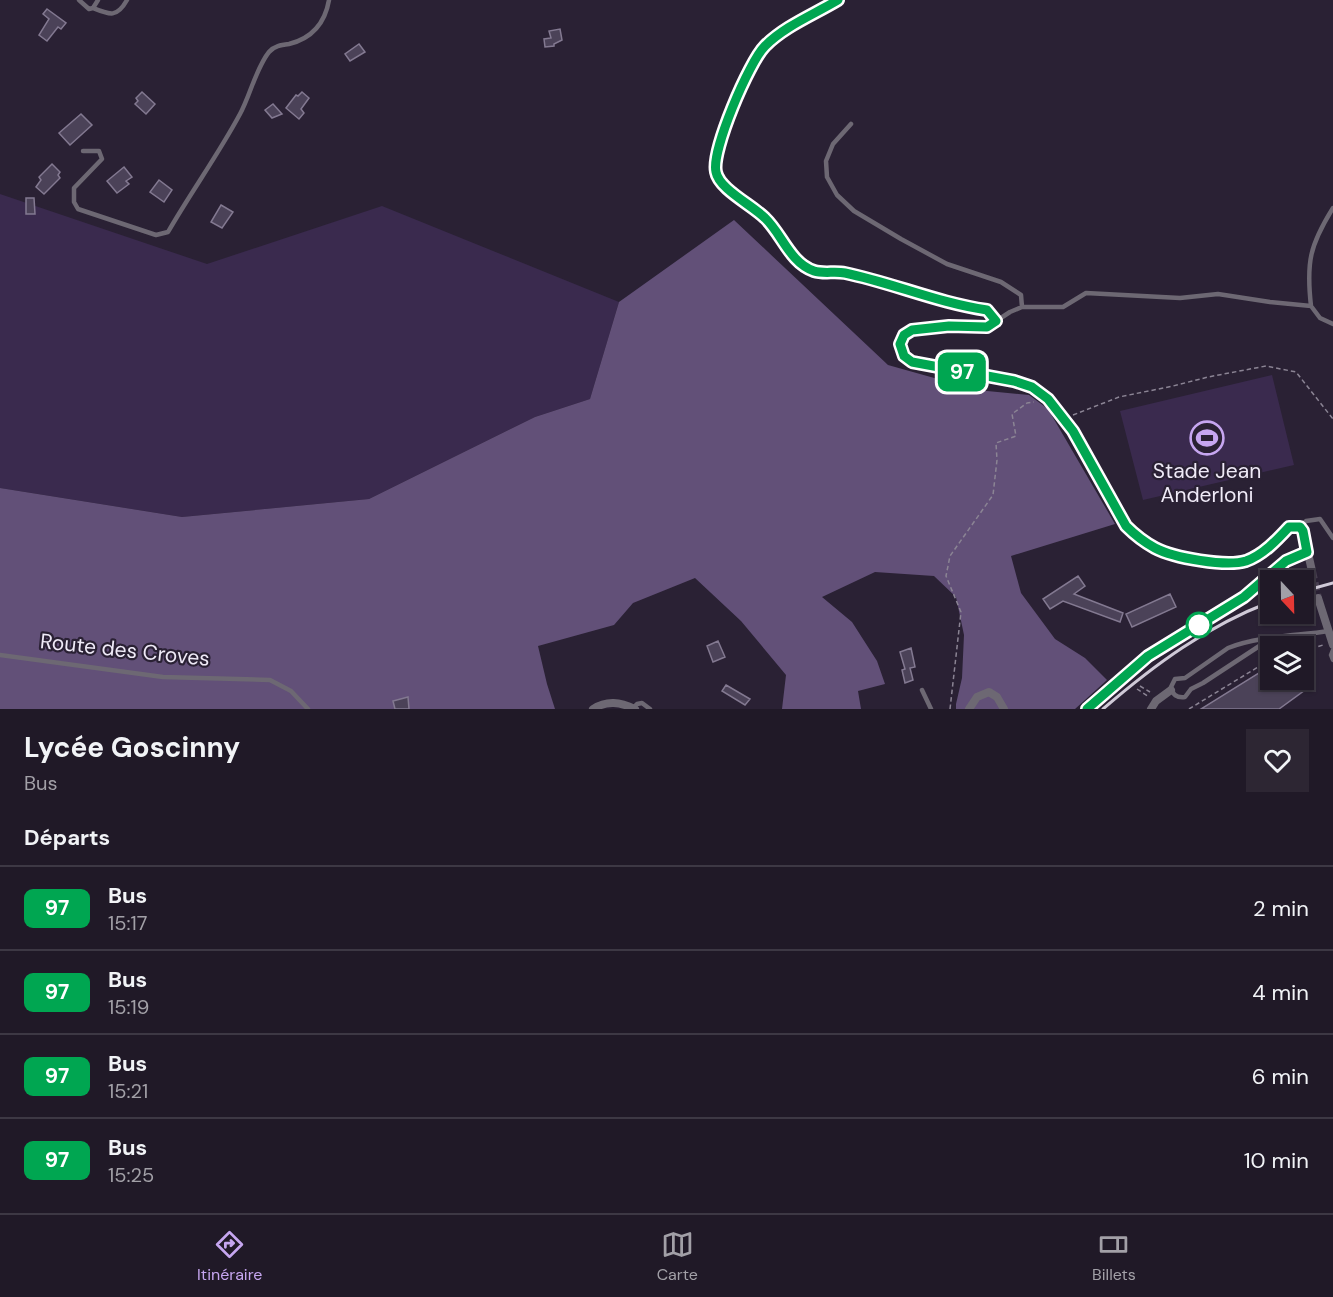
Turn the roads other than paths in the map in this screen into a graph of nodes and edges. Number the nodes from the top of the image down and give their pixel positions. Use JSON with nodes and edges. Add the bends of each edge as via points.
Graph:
{"nodes":[{"id":1,"x":79,"y":0,"type":"edge"},
{"id":2,"x":98,"y":0,"type":"edge"},
{"id":3,"x":127,"y":0,"type":"edge"},
{"id":4,"x":329,"y":0,"type":"edge"},
{"id":5,"x":838,"y":0,"type":"edge"},
{"id":6,"x":93,"y":8,"type":"junction"},
{"id":7,"x":851,"y":124,"type":"dead end"},
{"id":8,"x":83,"y":151,"type":"dead end"},
{"id":9,"x":1333,"y":208,"type":"edge"},
{"id":10,"x":1311,"y":306,"type":"junction"},
{"id":11,"x":1023,"y":308,"type":"junction"},
{"id":12,"x":996,"y":321,"type":"junction"},
{"id":13,"x":1333,"y":324,"type":"edge"},
{"id":14,"x":1014,"y":381,"type":"joint"},
{"id":15,"x":1300,"y":527,"type":"junction"},
{"id":16,"x":1333,"y":538,"type":"edge"},
{"id":17,"x":1307,"y":552,"type":"junction"},
{"id":18,"x":1312,"y":570,"type":"tunnel mouth"},
{"id":19,"x":1318,"y":598,"type":"tunnel mouth"},
{"id":20,"x":1331,"y":632,"type":"edge"},
{"id":21,"x":1296,"y":636,"type":"edge"},
{"id":22,"x":1260,"y":640,"type":"edge"},
{"id":23,"x":1333,"y":645,"type":"edge"},
{"id":24,"x":1260,"y":646,"type":"edge"},
{"id":25,"x":1333,"y":650,"type":"edge"},
{"id":26,"x":0,"y":655,"type":"edge"},
{"id":27,"x":1333,"y":660,"type":"edge"},
{"id":28,"x":1185,"y":678,"type":"junction"},
{"id":29,"x":1191,"y":689,"type":"junction"},
{"id":30,"x":922,"y":690,"type":"dead end"},
{"id":31,"x":1171,"y":690,"type":"junction"},
{"id":32,"x":634,"y":708,"type":"edge"},
{"id":33,"x":308,"y":709,"type":"edge"},
{"id":34,"x":593,"y":709,"type":"edge"},
{"id":35,"x":650,"y":709,"type":"edge"},
{"id":36,"x":931,"y":709,"type":"edge"},
{"id":37,"x":969,"y":709,"type":"edge"},
{"id":38,"x":1004,"y":709,"type":"edge"},
{"id":39,"x":1087,"y":709,"type":"edge"},
{"id":40,"x":1151,"y":709,"type":"edge"}],
"edges":[{"from":1,"to":6,"type":"lane"},
{"from":2,"to":6,"type":"lane"},
{"from":3,"to":6,"type":"lane","via":[[119,11],[108,15]]},
{"from":4,"to":8,"type":"lane","via":[[323,22],[310,36],[273,47],[267,55],[219,152],[168,232],[156,235],[78,209],[74,188],[102,159],[99,151]]},
{"from":5,"to":12,"type":"lane","via":[[784,30],[763,48],[724,129],[716,173],[722,185],[766,219],[800,263],[814,271],[844,273],[987,310]]},
{"from":7,"to":11,"type":"lane","via":[[833,144],[826,161],[827,177],[837,195],[854,211],[947,264],[1001,282],[1022,295]]},
{"from":9,"to":10,"type":"lane","via":[[1311,251]]},
{"from":10,"to":11,"type":"lane","via":[[1218,294],[1180,298],[1086,293],[1063,307]]},
{"from":10,"to":13,"type":"lane","via":[[1320,318]]},
{"from":11,"to":12,"type":"lane"},
{"from":12,"to":14,"type":"lane","via":[[987,327],[912,330],[904,335],[901,350],[912,362]]},
{"from":14,"to":15,"type":"street","via":[[1032,387],[1050,401],[1073,431],[1126,526],[1157,549],[1210,562],[1245,561],[1270,547],[1289,527]]},
{"from":15,"to":16,"type":"lane","via":[[1306,520],[1320,519]]},
{"from":15,"to":17,"type":"street"},
{"from":17,"to":18,"type":"street"},
{"from":17,"to":39,"type":"street","via":[[1286,561],[1244,597],[1148,656]]},
{"from":19,"to":20,"type":"street"},
{"from":20,"to":21,"type":"lane"},
{"from":20,"to":23,"type":"street"},
{"from":22,"to":28,"type":"lane","via":[[1228,648]]},
{"from":24,"to":29,"type":"lane"},
{"from":25,"to":27,"type":"lane"},
{"from":26,"to":33,"type":"lane","name":"Route des Croves","via":[[163,677],[270,680],[291,691]]},
{"from":28,"to":29,"type":"lane"},
{"from":28,"to":31,"type":"lane","via":[[1175,679]]},
{"from":29,"to":31,"type":"lane","via":[[1182,697]]},
{"from":30,"to":36,"type":"lane"},
{"from":31,"to":40,"type":"street"},
{"from":32,"to":34,"type":"street","via":[[605,702]]},
{"from":32,"to":35,"type":"lane","via":[[642,703]]},
{"from":37,"to":38,"type":"street","via":[[977,697],[989,692]]}]}
